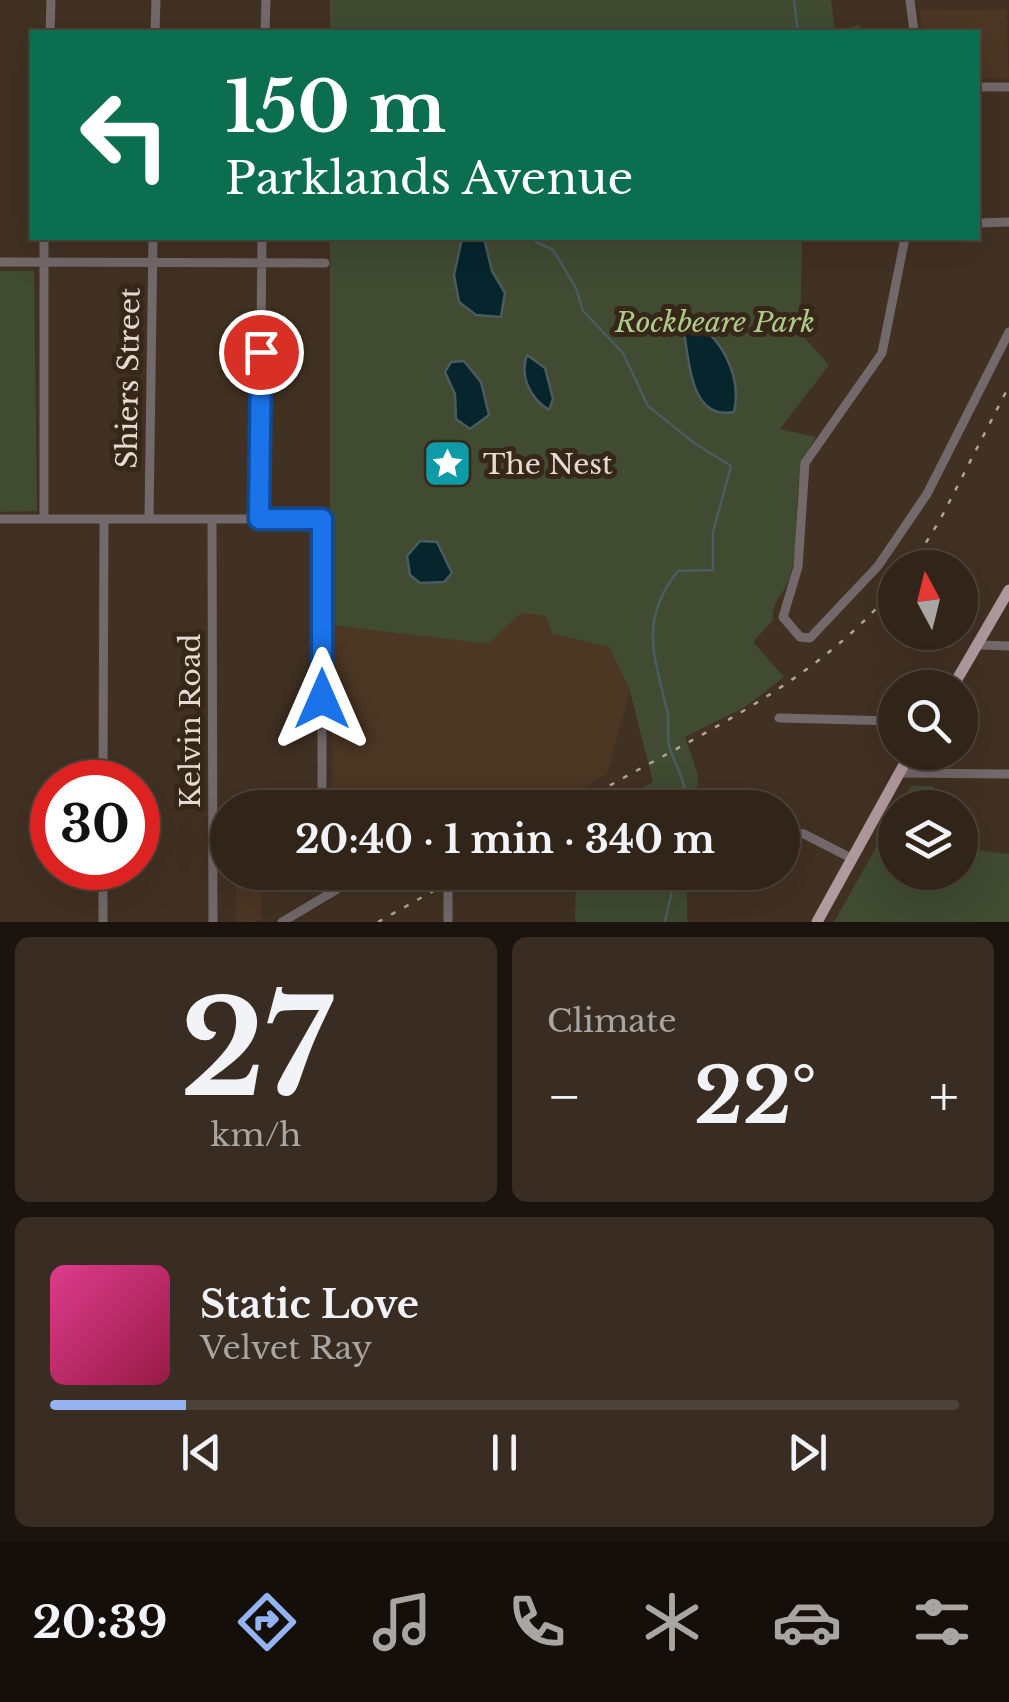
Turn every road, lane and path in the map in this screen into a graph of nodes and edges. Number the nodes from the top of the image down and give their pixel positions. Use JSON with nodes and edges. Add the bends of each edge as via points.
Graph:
{"nodes":[{"id":1,"x":50,"y":0,"type":"edge"},
{"id":2,"x":156,"y":0,"type":"edge"},
{"id":3,"x":266,"y":0,"type":"edge"},
{"id":4,"x":910,"y":0,"type":"edge"},
{"id":5,"x":50,"y":30,"type":"edge"},
{"id":6,"x":155,"y":30,"type":"edge"},
{"id":7,"x":265,"y":30,"type":"edge"},
{"id":8,"x":914,"y":30,"type":"edge"},
{"id":9,"x":980,"y":87,"type":"edge"},
{"id":10,"x":1009,"y":87,"type":"edge"},
{"id":11,"x":980,"y":222,"type":"edge"},
{"id":12,"x":1009,"y":222,"type":"edge"},
{"id":13,"x":44,"y":240,"type":"edge"},
{"id":14,"x":153,"y":240,"type":"edge"},
{"id":15,"x":262,"y":240,"type":"edge"},
{"id":16,"x":905,"y":240,"type":"edge"},
{"id":17,"x":0,"y":262,"type":"edge"},
{"id":18,"x":43,"y":262,"type":"junction"},
{"id":19,"x":152,"y":263,"type":"junction"},
{"id":20,"x":326,"y":263,"type":"dead end"},
{"id":21,"x":262,"y":264,"type":"junction"},
{"id":22,"x":1009,"y":332,"type":"edge"},
{"id":23,"x":0,"y":519,"type":"edge"},
{"id":24,"x":44,"y":519,"type":"junction"},
{"id":25,"x":104,"y":519,"type":"junction"},
{"id":26,"x":149,"y":519,"type":"junction"},
{"id":27,"x":212,"y":519,"type":"junction"},
{"id":28,"x":259,"y":519,"type":"junction"},
{"id":29,"x":1009,"y":590,"type":"edge"},
{"id":30,"x":980,"y":645,"type":"junction"},
{"id":31,"x":1009,"y":646,"type":"edge"},
{"id":32,"x":964,"y":670,"type":"edge"},
{"id":33,"x":779,"y":718,"type":"dead end"},
{"id":34,"x":878,"y":721,"type":"edge"},
{"id":35,"x":103,"y":760,"type":"edge"},
{"id":36,"x":900,"y":770,"type":"edge"},
{"id":37,"x":898,"y":773,"type":"junction"},
{"id":38,"x":1009,"y":774,"type":"edge"},
{"id":39,"x":322,"y":790,"type":"edge"},
{"id":40,"x":800,"y":834,"type":"edge"},
{"id":41,"x":850,"y":858,"type":"junction"},
{"id":42,"x":103,"y":890,"type":"edge"},
{"id":43,"x":327,"y":890,"type":"edge"},
{"id":44,"x":336,"y":890,"type":"edge"},
{"id":45,"x":448,"y":890,"type":"edge"},
{"id":46,"x":328,"y":895,"type":"junction"},
{"id":47,"x":103,"y":922,"type":"edge"},
{"id":48,"x":213,"y":922,"type":"edge"},
{"id":49,"x":282,"y":922,"type":"edge"},
{"id":50,"x":448,"y":922,"type":"edge"},
{"id":51,"x":816,"y":922,"type":"edge"}],
"edges":[{"from":1,"to":5,"type":"street"},
{"from":2,"to":6,"type":"street"},
{"from":3,"to":7,"type":"street"},
{"from":4,"to":8,"type":"street"},
{"from":9,"to":10,"type":"street"},
{"from":11,"to":12,"type":"street"},
{"from":13,"to":18,"type":"street"},
{"from":14,"to":19,"type":"street","name":"Shiers Street"},
{"from":15,"to":21,"type":"street"},
{"from":16,"to":22,"type":"street","via":[[882,353],[805,463],[798,566],[783,617],[800,637],[810,638],[878,566],[928,494]]},
{"from":17,"to":18,"type":"street"},
{"from":18,"to":19,"type":"street"},
{"from":18,"to":24,"type":"street"},
{"from":19,"to":21,"type":"street"},
{"from":19,"to":26,"type":"street","name":"Shiers Street"},
{"from":20,"to":21,"type":"street"},
{"from":21,"to":28,"type":"street"},
{"from":23,"to":24,"type":"street"},
{"from":24,"to":25,"type":"street"},
{"from":25,"to":26,"type":"street"},
{"from":25,"to":35,"type":"street"},
{"from":26,"to":27,"type":"street"},
{"from":27,"to":28,"type":"street"},
{"from":27,"to":48,"type":"street","name":"Kelvin Road"},
{"from":28,"to":39,"type":"street","via":[[322,519]]},
{"from":29,"to":30,"type":"main road"},
{"from":30,"to":31,"type":"street"},
{"from":30,"to":32,"type":"main road"},
{"from":33,"to":34,"type":"street"},
{"from":36,"to":37,"type":"main road"},
{"from":37,"to":38,"type":"street"},
{"from":37,"to":41,"type":"main road"},
{"from":40,"to":41,"type":"street"},
{"from":41,"to":51,"type":"main road"},
{"from":42,"to":47,"type":"street"},
{"from":43,"to":46,"type":"street"},
{"from":44,"to":46,"type":"street"},
{"from":45,"to":50,"type":"street"},
{"from":46,"to":49,"type":"street"}]}
